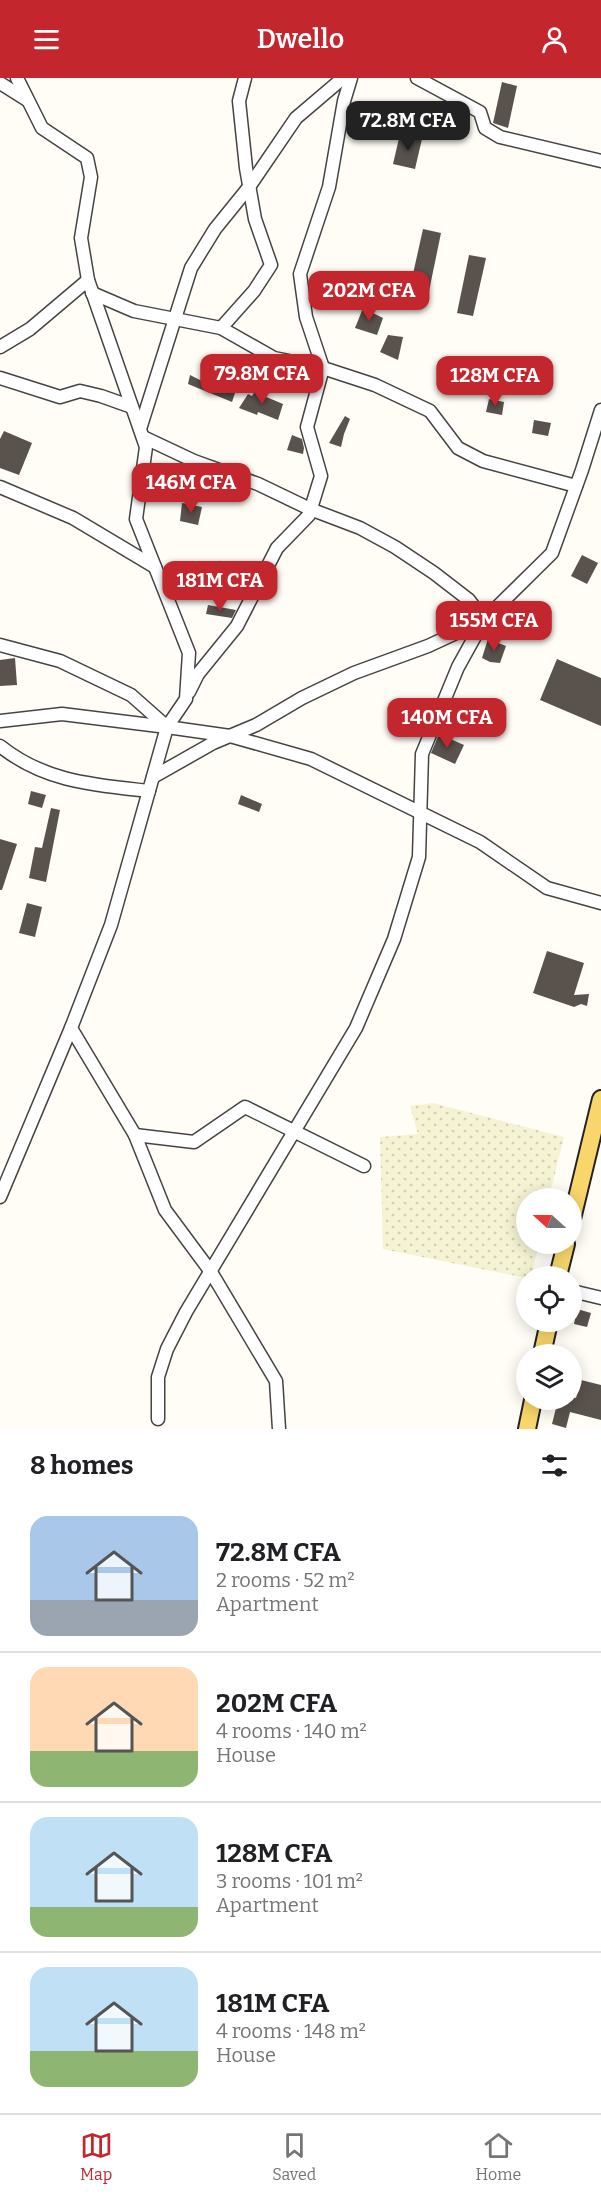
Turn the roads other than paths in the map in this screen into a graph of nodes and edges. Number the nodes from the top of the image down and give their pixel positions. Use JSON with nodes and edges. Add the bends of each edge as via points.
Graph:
{"nodes":[{"id":1,"x":17,"y":78,"type":"edge"},
{"id":2,"x":245,"y":78,"type":"edge"},
{"id":3,"x":343,"y":78,"type":"edge"},
{"id":4,"x":351,"y":78,"type":"edge"},
{"id":5,"x":417,"y":78,"type":"edge"},
{"id":6,"x":0,"y":83,"type":"edge"},
{"id":7,"x":27,"y":100,"type":"junction"},
{"id":8,"x":601,"y":161,"type":"edge"},
{"id":9,"x":249,"y":187,"type":"junction"},
{"id":10,"x":88,"y":280,"type":"junction"},
{"id":11,"x":92,"y":293,"type":"junction"},
{"id":12,"x":174,"y":320,"type":"junction"},
{"id":13,"x":221,"y":328,"type":"junction"},
{"id":14,"x":0,"y":347,"type":"edge"},
{"id":15,"x":323,"y":368,"type":"junction"},
{"id":16,"x":0,"y":378,"type":"edge"},
{"id":17,"x":132,"y":406,"type":"junction"},
{"id":18,"x":601,"y":410,"type":"edge"},
{"id":19,"x":141,"y":433,"type":"junction"},
{"id":20,"x":576,"y":486,"type":"junction"},
{"id":21,"x":0,"y":487,"type":"edge"},
{"id":22,"x":310,"y":509,"type":"junction"},
{"id":23,"x":155,"y":567,"type":"junction"},
{"id":24,"x":484,"y":620,"type":"junction"},
{"id":25,"x":0,"y":645,"type":"edge"},
{"id":26,"x":186,"y":699,"type":"junction"},
{"id":27,"x":0,"y":721,"type":"edge"},
{"id":28,"x":167,"y":727,"type":"junction"},
{"id":29,"x":231,"y":736,"type":"junction"},
{"id":30,"x":0,"y":746,"type":"edge"},
{"id":31,"x":153,"y":777,"type":"junction"},
{"id":32,"x":149,"y":791,"type":"junction"},
{"id":33,"x":421,"y":812,"type":"junction"},
{"id":34,"x":601,"y":903,"type":"edge"},
{"id":35,"x":71,"y":1028,"type":"junction"},
{"id":36,"x":601,"y":1099,"type":"edge"},
{"id":37,"x":295,"y":1133,"type":"junction"},
{"id":38,"x":135,"y":1135,"type":"junction"},
{"id":39,"x":364,"y":1166,"type":"dead end"},
{"id":40,"x":579,"y":1188,"type":"edge"},
{"id":41,"x":0,"y":1197,"type":"edge"},
{"id":42,"x":211,"y":1272,"type":"junction"},
{"id":43,"x":582,"y":1293,"type":"edge"},
{"id":44,"x":601,"y":1298,"type":"edge"},
{"id":45,"x":531,"y":1410,"type":"edge"},
{"id":46,"x":158,"y":1419,"type":"dead end"},
{"id":47,"x":279,"y":1429,"type":"edge"},
{"id":48,"x":527,"y":1429,"type":"edge"}],
"edges":[{"from":1,"to":7,"type":"street"},
{"from":2,"to":9,"type":"street","via":[[238,101]]},
{"from":3,"to":9,"type":"street","via":[[296,118]]},
{"from":4,"to":15,"type":"street","via":[[329,187],[300,274],[306,317]]},
{"from":5,"to":8,"type":"street","via":[[480,112],[485,128],[500,137]]},
{"from":6,"to":7,"type":"street"},
{"from":7,"to":10,"type":"street","via":[[42,128],[87,158],[91,177],[81,238]]},
{"from":9,"to":12,"type":"street","via":[[215,229],[191,268]]},
{"from":9,"to":13,"type":"street","via":[[271,265]]},
{"from":10,"to":11,"type":"street"},
{"from":10,"to":14,"type":"street","via":[[30,329]]},
{"from":11,"to":12,"type":"street","via":[[134,311]]},
{"from":11,"to":17,"type":"street"},
{"from":12,"to":13,"type":"street"},
{"from":12,"to":19,"type":"street"},
{"from":13,"to":15,"type":"street","via":[[274,358]]},
{"from":15,"to":20,"type":"street","via":[[375,385],[430,411],[458,448],[483,461]]},
{"from":15,"to":22,"type":"street","via":[[307,427],[321,476]]},
{"from":16,"to":17,"type":"street","via":[[60,397],[80,391]]},
{"from":17,"to":19,"type":"street"},
{"from":18,"to":20,"type":"street"},
{"from":19,"to":22,"type":"street","via":[[194,461],[258,484]]},
{"from":19,"to":23,"type":"street","via":[[146,447],[136,519]]},
{"from":20,"to":24,"type":"street","via":[[552,553]]},
{"from":21,"to":23,"type":"street","via":[[74,518]]},
{"from":22,"to":24,"type":"street","via":[[360,528],[395,547],[469,600]]},
{"from":22,"to":26,"type":"street","via":[[309,515],[277,548],[237,626],[198,674]]},
{"from":23,"to":26,"type":"street","via":[[189,653]]},
{"from":24,"to":29,"type":"street","via":[[428,646],[354,672]]},
{"from":24,"to":33,"type":"street","via":[[458,667],[422,754]]},
{"from":25,"to":28,"type":"street","via":[[60,661],[131,695]]},
{"from":26,"to":28,"type":"street"},
{"from":27,"to":28,"type":"street","via":[[62,714]]},
{"from":28,"to":29,"type":"street"},
{"from":28,"to":31,"type":"street"},
{"from":29,"to":31,"type":"street"},
{"from":29,"to":33,"type":"street","via":[[311,759]]},
{"from":30,"to":32,"type":"street","via":[[44,773],[98,786]]},
{"from":31,"to":32,"type":"street"},
{"from":32,"to":35,"type":"street","via":[[111,925]]},
{"from":33,"to":34,"type":"street","via":[[480,842],[547,888]]},
{"from":33,"to":37,"type":"street","via":[[419,857],[394,939],[356,1028]]},
{"from":35,"to":38,"type":"street"},
{"from":35,"to":41,"type":"street"},
{"from":36,"to":40,"type":"main road"},
{"from":37,"to":38,"type":"street","via":[[245,1107],[194,1142]]},
{"from":37,"to":39,"type":"street"},
{"from":37,"to":42,"type":"street"},
{"from":38,"to":42,"type":"street","via":[[165,1210]]},
{"from":42,"to":46,"type":"street","via":[[167,1349],[158,1377]]},
{"from":42,"to":47,"type":"street","via":[[276,1381]]},
{"from":43,"to":44,"type":"street"},
{"from":45,"to":48,"type":"main road"}]}
